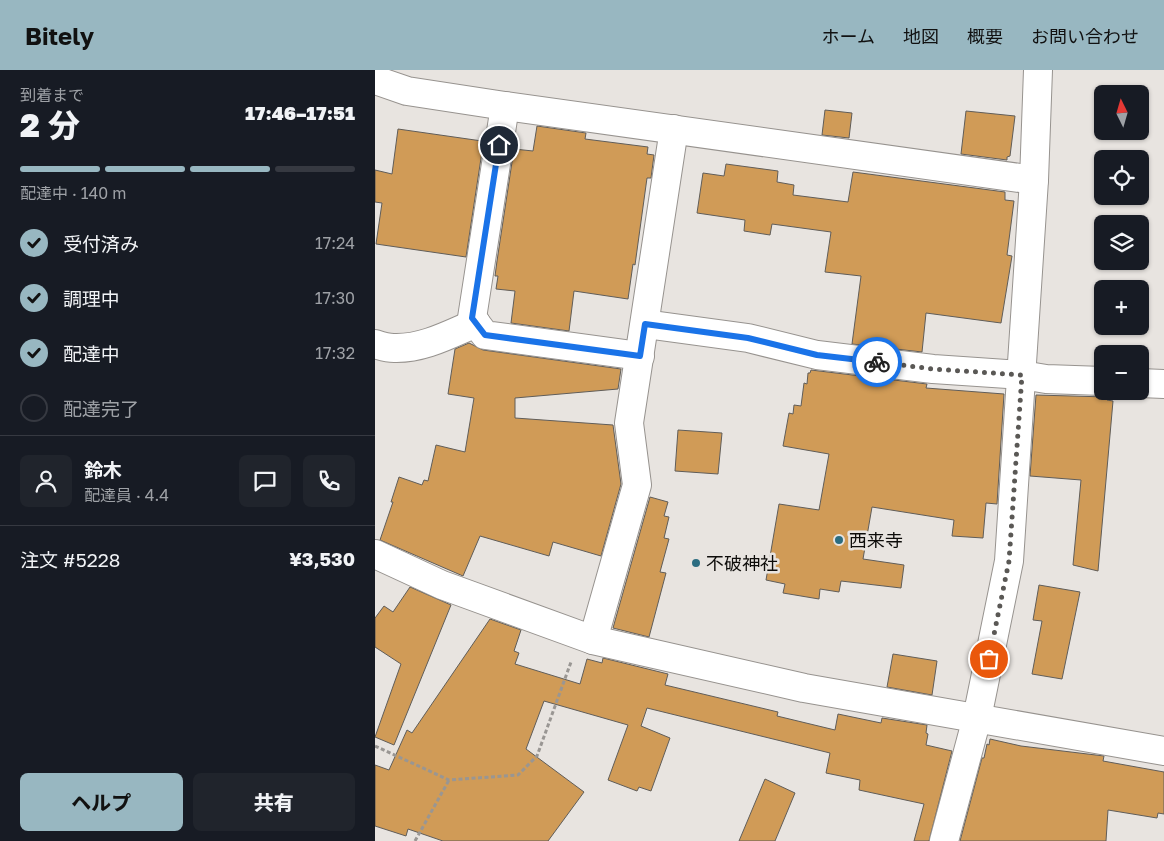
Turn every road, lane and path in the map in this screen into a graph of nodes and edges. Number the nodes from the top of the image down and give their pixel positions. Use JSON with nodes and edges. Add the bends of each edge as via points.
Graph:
{"nodes":[{"id":1,"x":1038,"y":70,"type":"edge"},
{"id":2,"x":375,"y":80,"type":"edge"},
{"id":3,"x":505,"y":106,"type":"junction"},
{"id":4,"x":674,"y":129,"type":"junction"},
{"id":5,"x":1034,"y":180,"type":"junction"},
{"id":6,"x":476,"y":323,"type":"junction"},
{"id":7,"x":645,"y":324,"type":"junction"},
{"id":8,"x":375,"y":344,"type":"edge"},
{"id":9,"x":640,"y":356,"type":"junction"},
{"id":10,"x":1022,"y":375,"type":"junction"},
{"id":11,"x":1094,"y":381,"type":"edge"},
{"id":12,"x":1149,"y":383,"type":"edge"},
{"id":13,"x":1164,"y":384,"type":"edge"},
{"id":14,"x":375,"y":554,"type":"edge"},
{"id":15,"x":587,"y":638,"type":"junction"},
{"id":16,"x":977,"y":718,"type":"junction"},
{"id":17,"x":375,"y":746,"type":"edge"},
{"id":18,"x":1164,"y":751,"type":"edge"},
{"id":19,"x":449,"y":780,"type":"junction"},
{"id":20,"x":415,"y":841,"type":"edge"},
{"id":21,"x":944,"y":841,"type":"edge"}],
"edges":[{"from":1,"to":5,"type":"street"},
{"from":2,"to":3,"type":"street","via":[[407,91]]},
{"from":3,"to":4,"type":"street"},
{"from":3,"to":6,"type":"street","via":[[472,318]]},
{"from":4,"to":5,"type":"street"},
{"from":4,"to":7,"type":"street"},
{"from":5,"to":10,"type":"street"},
{"from":6,"to":8,"type":"street","via":[[413,347],[393,349]]},
{"from":6,"to":9,"type":"street","via":[[485,335]]},
{"from":7,"to":9,"type":"street"},
{"from":7,"to":10,"type":"street","via":[[748,338],[817,355],[933,369]]},
{"from":9,"to":15,"type":"street","via":[[629,423],[637,485]]},
{"from":10,"to":11,"type":"street"},
{"from":10,"to":16,"type":"street","via":[[1009,561]]},
{"from":12,"to":13,"type":"street"},
{"from":14,"to":15,"type":"street","via":[[442,585]]},
{"from":15,"to":16,"type":"street","via":[[804,688]]},
{"from":15,"to":19,"type":"path","via":[[537,756],[518,775]]},
{"from":16,"to":18,"type":"street"},
{"from":16,"to":21,"type":"street"},
{"from":17,"to":19,"type":"path"},
{"from":19,"to":20,"type":"path"}]}
